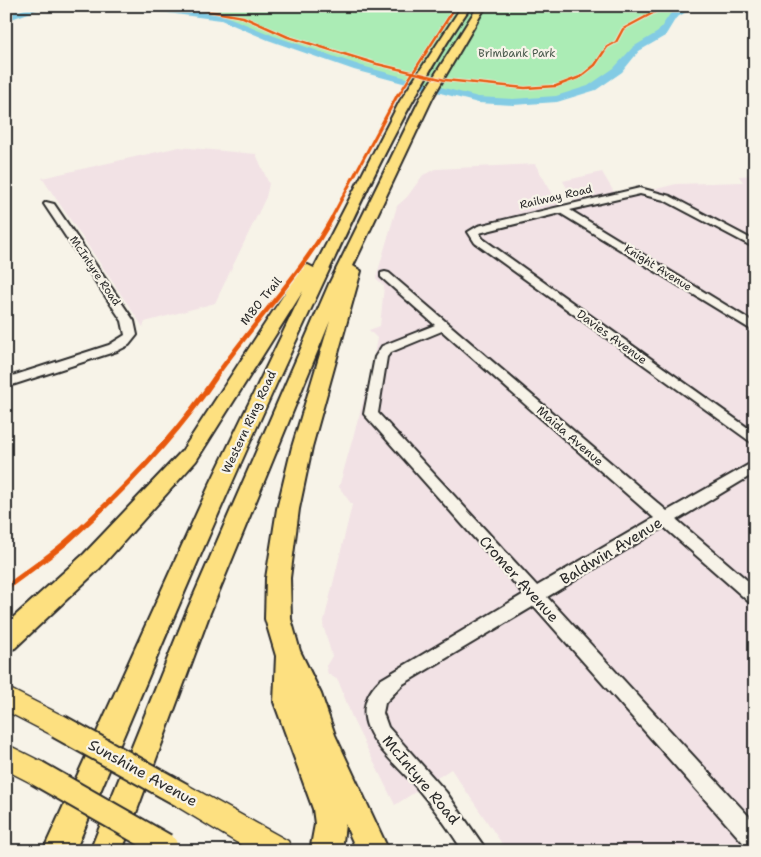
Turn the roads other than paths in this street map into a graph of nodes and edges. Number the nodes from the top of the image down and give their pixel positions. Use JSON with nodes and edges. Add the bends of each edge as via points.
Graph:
{"nodes":[{"id":1,"x":466,"y":8,"type":"edge"},
{"id":2,"x":480,"y":8,"type":"edge"},
{"id":3,"x":49,"y":204,"type":"dead end"},
{"id":4,"x":561,"y":209,"type":"junction"},
{"id":5,"x":473,"y":232,"type":"joint"},
{"id":6,"x":338,"y":244,"type":"junction"},
{"id":7,"x":755,"y":245,"type":"edge"},
{"id":8,"x":385,"y":276,"type":"dead end"},
{"id":9,"x":443,"y":326,"type":"junction"},
{"id":10,"x":755,"y":328,"type":"edge"},
{"id":11,"x":6,"y":383,"type":"edge"},
{"id":12,"x":755,"y":440,"type":"edge"},
{"id":13,"x":755,"y":466,"type":"edge"},
{"id":14,"x":665,"y":519,"type":"junction"},
{"id":15,"x":534,"y":596,"type":"junction"},
{"id":16,"x":755,"y":597,"type":"edge"},
{"id":17,"x":12,"y":632,"type":"edge"},
{"id":18,"x":287,"y":653,"type":"junction"},
{"id":19,"x":6,"y":698,"type":"edge"},
{"id":20,"x":374,"y":707,"type":"joint"},
{"id":21,"x":6,"y":756,"type":"edge"},
{"id":22,"x":755,"y":839,"type":"edge"},
{"id":23,"x":169,"y":848,"type":"edge"},
{"id":24,"x":58,"y":851,"type":"edge"},
{"id":25,"x":106,"y":851,"type":"edge"},
{"id":26,"x":278,"y":851,"type":"edge"},
{"id":27,"x":326,"y":851,"type":"edge"},
{"id":28,"x":373,"y":851,"type":"edge"},
{"id":29,"x":476,"y":851,"type":"edge"}],
"edges":[{"from":1,"to":6,"type":"highway","name":"Western Ring Road","via":[[414,90],[373,164]]},
{"from":2,"to":6,"type":"highway","name":"Western Ring Road"},
{"from":3,"to":11,"type":"street","name":"McIntyre Road","via":[[130,324],[131,333],[128,340],[113,348]]},
{"from":4,"to":5,"type":"street","name":"Railway Road"},
{"from":4,"to":7,"type":"street","name":"Railway Road","via":[[645,191],[667,198]]},
{"from":4,"to":10,"type":"street","name":"Knight Avenue"},
{"from":5,"to":12,"type":"street","name":"Davies Avenue","via":[[480,241]]},
{"from":6,"to":17,"type":"highway","via":[[189,456],[92,561]]},
{"from":6,"to":18,"type":"highway","via":[[349,286],[302,447],[288,509],[278,578],[278,619]]},
{"from":6,"to":24,"type":"highway","name":"Western Ring Road","via":[[250,419]]},
{"from":6,"to":25,"type":"highway","name":"Western Ring Road","via":[[311,342],[206,595]]},
{"from":8,"to":9,"type":"street","name":"Maida Avenue"},
{"from":9,"to":14,"type":"street","name":"Maida Avenue"},
{"from":9,"to":15,"type":"street","name":"Cromer Avenue","via":[[386,349],[381,357],[371,414]]},
{"from":13,"to":14,"type":"street","name":"Baldwin Avenue"},
{"from":14,"to":15,"type":"street","name":"Baldwin Avenue"},
{"from":14,"to":16,"type":"street","name":"Maida Avenue"},
{"from":15,"to":20,"type":"street","name":"Baldwin Avenue","via":[[391,682],[380,693]]},
{"from":15,"to":22,"type":"street","name":"Cromer Avenue"},
{"from":18,"to":27,"type":"highway","via":[[288,702],[328,809],[330,824]]},
{"from":18,"to":28,"type":"highway"},
{"from":19,"to":26,"type":"main road","name":"Sunshine Avenue","bridge":true},
{"from":20,"to":29,"type":"street","name":"McIntyre Road","via":[[382,736],[424,780]]},
{"from":21,"to":23,"type":"main road","bridge":true}]}
